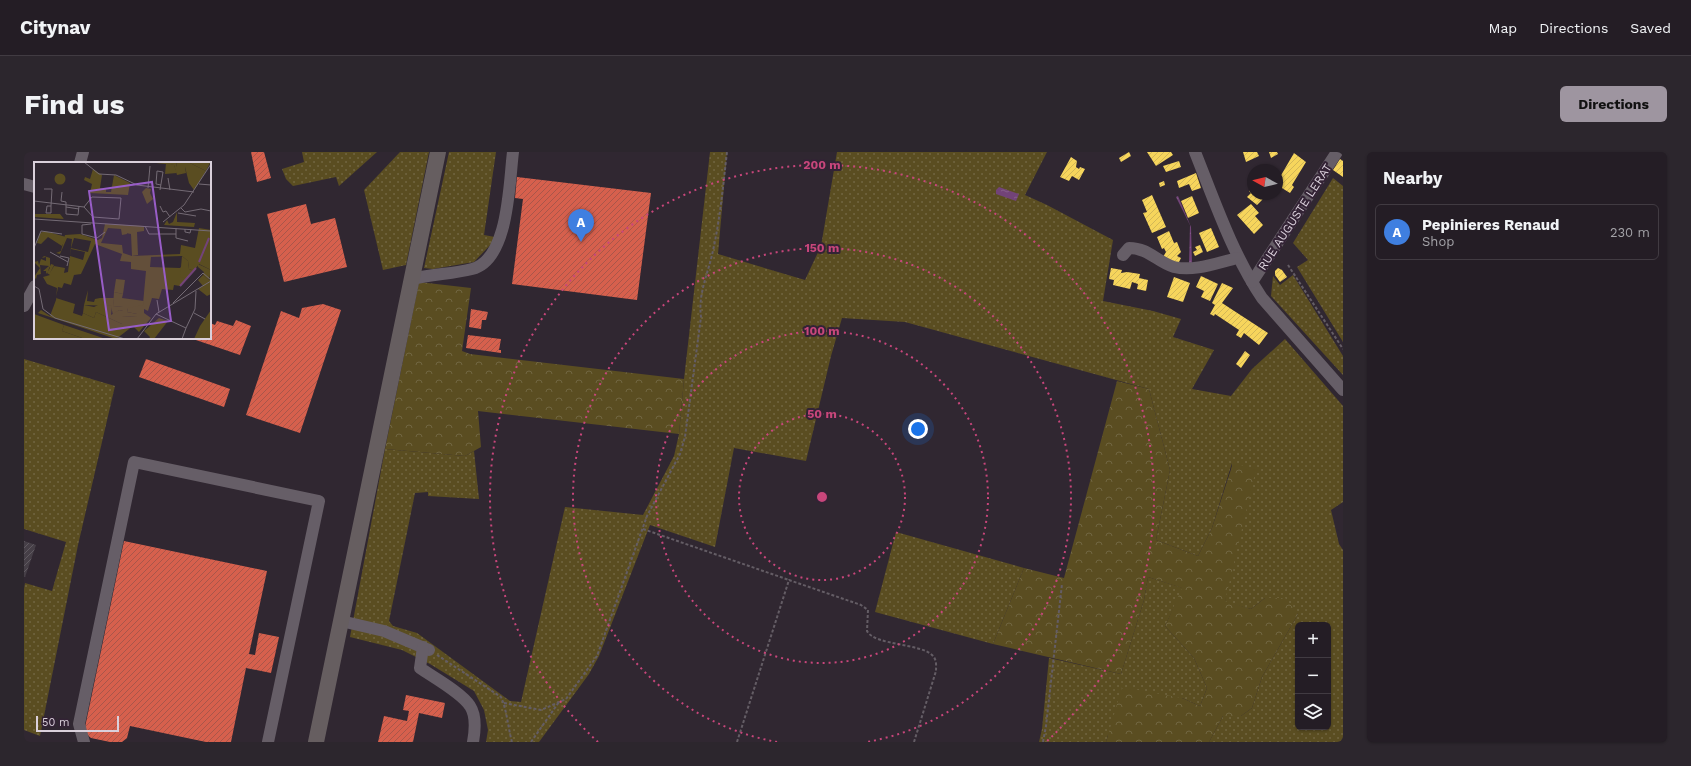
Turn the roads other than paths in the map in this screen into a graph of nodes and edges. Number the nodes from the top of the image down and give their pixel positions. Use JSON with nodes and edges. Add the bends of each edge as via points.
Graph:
{"nodes":[{"id":1,"x":83,"y":152,"type":"edge"},
{"id":2,"x":438,"y":152,"type":"edge"},
{"id":3,"x":513,"y":152,"type":"edge"},
{"id":4,"x":1195,"y":152,"type":"edge"},
{"id":5,"x":1337,"y":152,"type":"edge"},
{"id":6,"x":80,"y":162,"type":"edge"},
{"id":7,"x":24,"y":184,"type":"edge"},
{"id":8,"x":34,"y":186,"type":"edge"},
{"id":9,"x":1123,"y":256,"type":"dead end"},
{"id":10,"x":1238,"y":258,"type":"junction"},
{"id":11,"x":412,"y":279,"type":"junction"},
{"id":12,"x":1252,"y":282,"type":"junction"},
{"id":13,"x":34,"y":288,"type":"edge"},
{"id":14,"x":24,"y":306,"type":"edge"},
{"id":15,"x":1343,"y":390,"type":"edge"},
{"id":16,"x":341,"y":621,"type":"junction"},
{"id":17,"x":84,"y":742,"type":"edge"},
{"id":18,"x":268,"y":742,"type":"edge"},
{"id":19,"x":316,"y":742,"type":"edge"},
{"id":20,"x":473,"y":742,"type":"edge"}],
"edges":[{"from":1,"to":6,"type":"street"},
{"from":2,"to":11,"type":"main road"},
{"from":3,"to":11,"type":"street","via":[[503,229],[490,258],[474,269]]},
{"from":4,"to":10,"type":"street"},
{"from":5,"to":12,"type":"street","name":"RUE AUGUSTE LERAT"},
{"from":7,"to":8,"type":"street"},
{"from":9,"to":10,"type":"street","via":[[1129,248],[1139,248],[1173,267],[1188,269]]},
{"from":10,"to":12,"type":"street"},
{"from":11,"to":16,"type":"main road"},
{"from":12,"to":15,"type":"street","via":[[1262,298]]},
{"from":13,"to":14,"type":"street"},
{"from":16,"to":19,"type":"main road"},
{"from":16,"to":20,"type":"street","via":[[384,631],[427,649],[420,668],[462,697],[470,706],[474,718]]},
{"from":17,"to":18,"type":"street","via":[[79,724],[134,462],[319,501]]}]}
